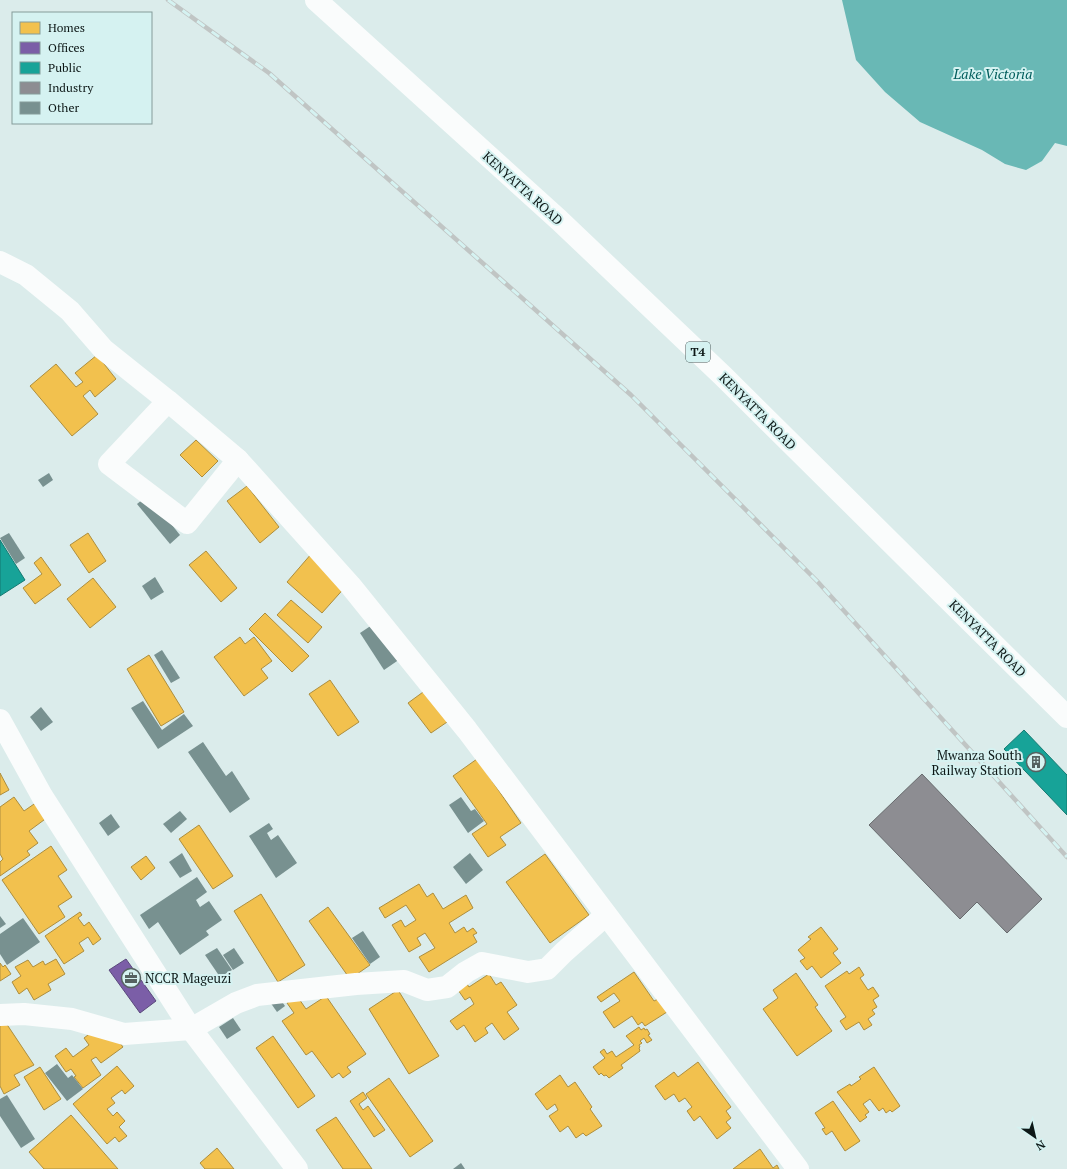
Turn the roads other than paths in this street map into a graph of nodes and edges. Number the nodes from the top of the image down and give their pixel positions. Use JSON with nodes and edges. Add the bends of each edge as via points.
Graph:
{"nodes":[{"id":1,"x":316,"y":0,"type":"edge"},
{"id":2,"x":0,"y":262,"type":"edge"},
{"id":3,"x":168,"y":401,"type":"junction"},
{"id":4,"x":238,"y":460,"type":"junction"},
{"id":5,"x":1067,"y":717,"type":"edge"},
{"id":6,"x":0,"y":720,"type":"edge"},
{"id":7,"x":606,"y":915,"type":"junction"},
{"id":8,"x":0,"y":1015,"type":"edge"},
{"id":9,"x":191,"y":1029,"type":"junction"},
{"id":10,"x":297,"y":1169,"type":"edge"},
{"id":11,"x":798,"y":1169,"type":"edge"}],
"edges":[{"from":1,"to":5,"type":"main road","name":"KENYATTA ROAD","number":"T4","via":[[559,220],[723,376]]},
{"from":2,"to":3,"type":"main road","via":[[26,275],[70,311],[103,349]]},
{"from":3,"to":4,"type":"main road"},
{"from":3,"to":4,"type":"main road","via":[[109,464],[187,523]]},
{"from":4,"to":7,"type":"main road","via":[[350,585],[467,730]]},
{"from":6,"to":9,"type":"main road","via":[[42,796]]},
{"from":7,"to":9,"type":"main road","via":[[547,969],[528,972],[482,963],[447,987],[427,990],[404,981],[257,995],[236,1003]]},
{"from":7,"to":11,"type":"main road"},
{"from":8,"to":9,"type":"main road","via":[[24,1014],[72,1019],[124,1034]]},
{"from":9,"to":10,"type":"main road"}]}
